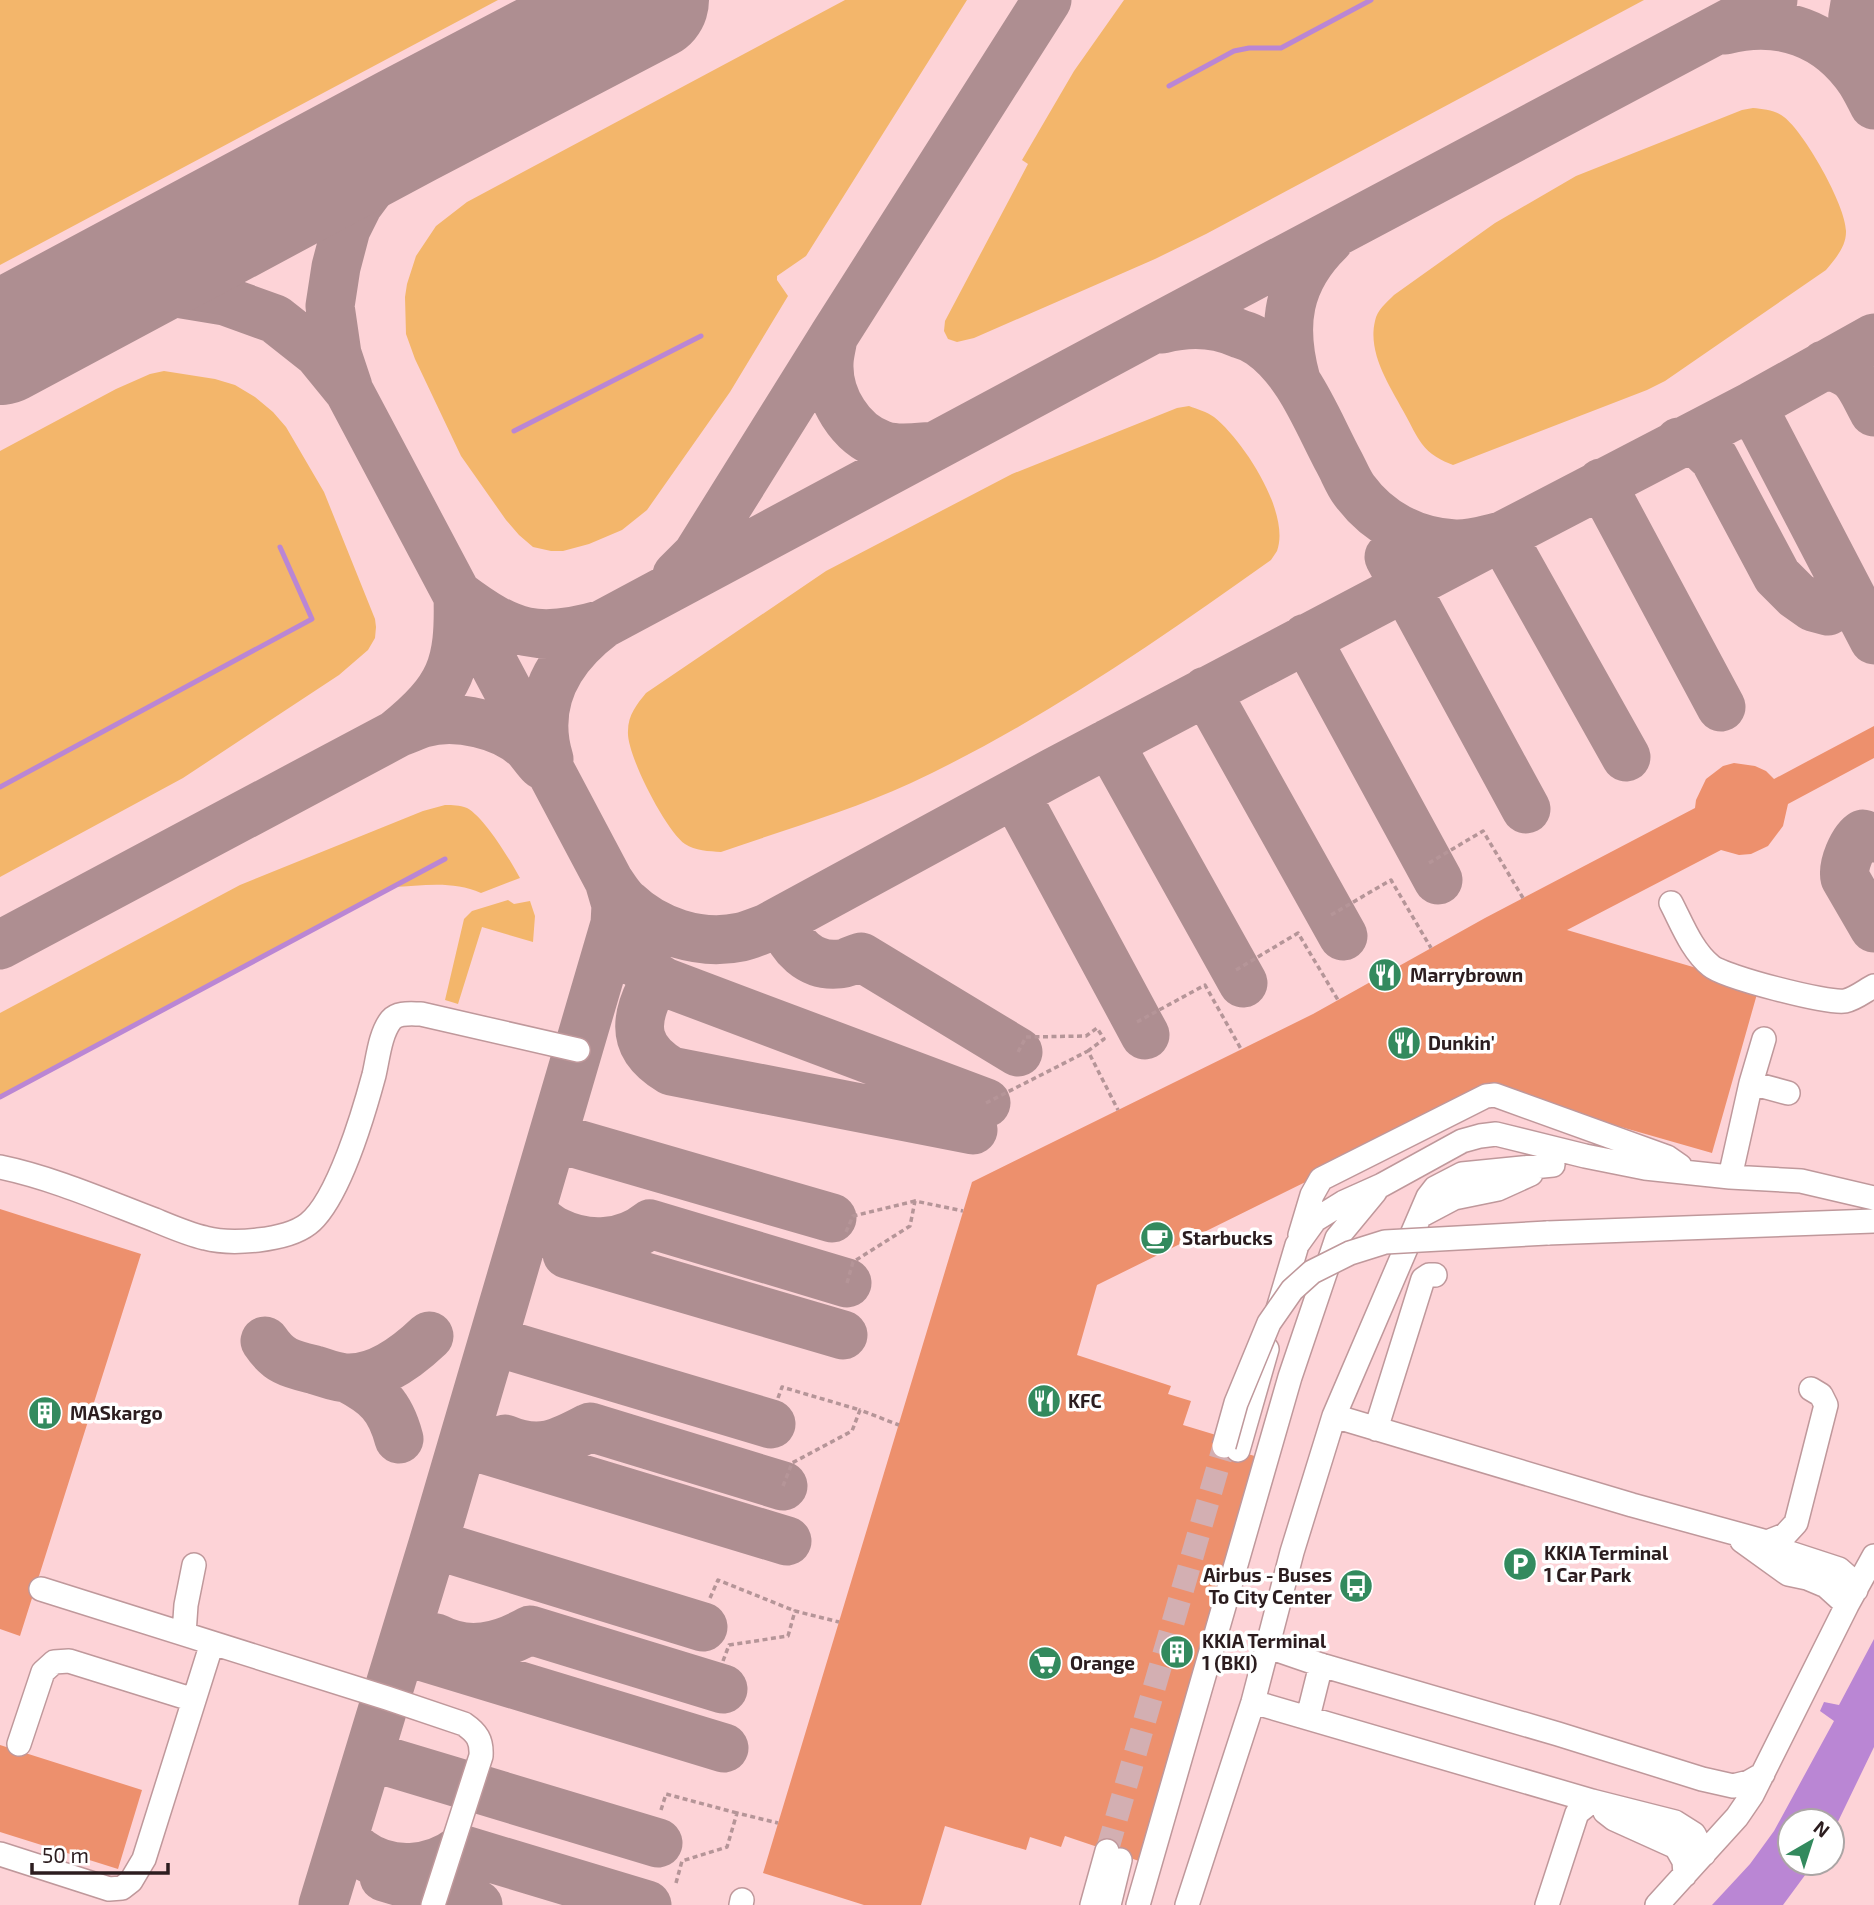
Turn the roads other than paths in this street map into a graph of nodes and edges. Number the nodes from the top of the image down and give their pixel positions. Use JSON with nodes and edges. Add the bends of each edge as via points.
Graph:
{"nodes":[{"id":1,"x":1671,"y":903,"type":"dead end"},
{"id":2,"x":1874,"y":986,"type":"edge"},
{"id":3,"x":1764,"y":1039,"type":"dead end"},
{"id":4,"x":578,"y":1050,"type":"dead end"},
{"id":5,"x":1751,"y":1083,"type":"junction"},
{"id":6,"x":1788,"y":1093,"type":"dead end"},
{"id":7,"x":1585,"y":1156,"type":"junction"},
{"id":8,"x":0,"y":1167,"type":"edge"},
{"id":9,"x":1686,"y":1172,"type":"junction"},
{"id":10,"x":1730,"y":1177,"type":"junction"},
{"id":11,"x":1381,"y":1185,"type":"junction"},
{"id":12,"x":1874,"y":1198,"type":"edge"},
{"id":13,"x":1874,"y":1221,"type":"edge"},
{"id":14,"x":1840,"y":1223,"type":"junction"},
{"id":15,"x":1874,"y":1235,"type":"edge"},
{"id":16,"x":1297,"y":1245,"type":"junction"},
{"id":17,"x":1435,"y":1275,"type":"dead end"},
{"id":18,"x":1811,"y":1390,"type":"dead end"},
{"id":19,"x":1334,"y":1416,"type":"junction"},
{"id":20,"x":1376,"y":1429,"type":"junction"},
{"id":21,"x":1731,"y":1533,"type":"junction"},
{"id":22,"x":1767,"y":1542,"type":"junction"},
{"id":23,"x":1874,"y":1556,"type":"edge"},
{"id":24,"x":194,"y":1565,"type":"dead end"},
{"id":25,"x":41,"y":1590,"type":"dead end"},
{"id":26,"x":1852,"y":1597,"type":"junction"},
{"id":27,"x":184,"y":1634,"type":"junction"},
{"id":28,"x":212,"y":1643,"type":"junction"},
{"id":29,"x":1266,"y":1646,"type":"junction"},
{"id":30,"x":1321,"y":1665,"type":"junction"},
{"id":31,"x":194,"y":1700,"type":"junction"},
{"id":32,"x":1252,"y":1702,"type":"junction"},
{"id":33,"x":1308,"y":1717,"type":"junction"},
{"id":34,"x":19,"y":1744,"type":"dead end"},
{"id":35,"x":1763,"y":1774,"type":"junction"},
{"id":36,"x":1592,"y":1801,"type":"junction"},
{"id":37,"x":0,"y":1854,"type":"edge"},
{"id":38,"x":1704,"y":1854,"type":"junction"},
{"id":39,"x":1685,"y":1875,"type":"junction"},
{"id":40,"x":433,"y":1905,"type":"edge"},
{"id":41,"x":1092,"y":1905,"type":"edge"},
{"id":42,"x":1109,"y":1905,"type":"edge"},
{"id":43,"x":1138,"y":1905,"type":"edge"},
{"id":44,"x":1187,"y":1905,"type":"edge"},
{"id":45,"x":1547,"y":1905,"type":"edge"},
{"id":46,"x":1657,"y":1905,"type":"edge"}],
"edges":[{"from":1,"to":2,"type":"street","via":[[1697,952],[1712,968],[1816,1000],[1846,1001]]},
{"from":3,"to":5,"type":"street"},
{"from":4,"to":8,"type":"street","via":[[421,1014],[393,1018],[337,1184],[308,1224],[287,1235],[252,1242],[207,1239]]},
{"from":5,"to":6,"type":"street"},
{"from":5,"to":10,"type":"street"},
{"from":7,"to":9,"type":"street"},
{"from":7,"to":11,"type":"street","via":[[1496,1134],[1480,1136],[1462,1141]]},
{"from":7,"to":19,"type":"street","via":[[1498,1189],[1454,1198],[1420,1216]]},
{"from":9,"to":10,"type":"street"},
{"from":9,"to":16,"type":"street","via":[[1667,1157],[1495,1095],[1486,1096],[1321,1179]]},
{"from":10,"to":12,"type":"street","via":[[1801,1181]]},
{"from":11,"to":16,"type":"street","via":[[1315,1220]]},
{"from":11,"to":43,"type":"street","via":[[1337,1238],[1294,1365]]},
{"from":13,"to":14,"type":"street"},
{"from":14,"to":15,"type":"street"},
{"from":14,"to":16,"type":"street","bridge":true,"via":[[1385,1242],[1350,1253],[1312,1272],[1292,1290],[1269,1324],[1236,1403],[1231,1448]]},
{"from":17,"to":20,"type":"street","via":[[1423,1279]]},
{"from":18,"to":22,"type":"street","via":[[1821,1395],[1826,1405],[1796,1523],[1785,1535]]},
{"from":19,"to":20,"type":"street"},
{"from":19,"to":29,"type":"street"},
{"from":20,"to":21,"type":"street"},
{"from":21,"to":22,"type":"street"},
{"from":21,"to":26,"type":"street","via":[[1788,1574]]},
{"from":22,"to":26,"type":"street","via":[[1839,1569],[1847,1576]]},
{"from":23,"to":26,"type":"street"},
{"from":24,"to":27,"type":"street"},
{"from":25,"to":27,"type":"street"},
{"from":26,"to":35,"type":"street"},
{"from":27,"to":28,"type":"street"},
{"from":28,"to":31,"type":"street"},
{"from":28,"to":40,"type":"street","via":[[472,1729],[481,1756]]},
{"from":29,"to":30,"type":"street"},
{"from":29,"to":32,"type":"street"},
{"from":30,"to":33,"type":"street"},
{"from":30,"to":35,"type":"street","via":[[1702,1779],[1733,1786]]},
{"from":31,"to":34,"type":"street","via":[[69,1661],[54,1662],[43,1672]]},
{"from":31,"to":37,"type":"street","via":[[145,1859],[131,1881],[122,1888],[109,1889]]},
{"from":32,"to":33,"type":"street"},
{"from":32,"to":44,"type":"street"},
{"from":33,"to":36,"type":"street"},
{"from":35,"to":38,"type":"street","via":[[1737,1817]]},
{"from":36,"to":38,"type":"street","via":[[1675,1822],[1694,1834]]},
{"from":36,"to":39,"type":"street","via":[[1614,1819],[1675,1847],[1684,1861]]},
{"from":36,"to":45,"type":"street","via":[[1577,1813]]},
{"from":38,"to":39,"type":"street"},
{"from":39,"to":46,"type":"street"},
{"from":41,"to":42,"type":"street","via":[[1114,1853]]}]}
